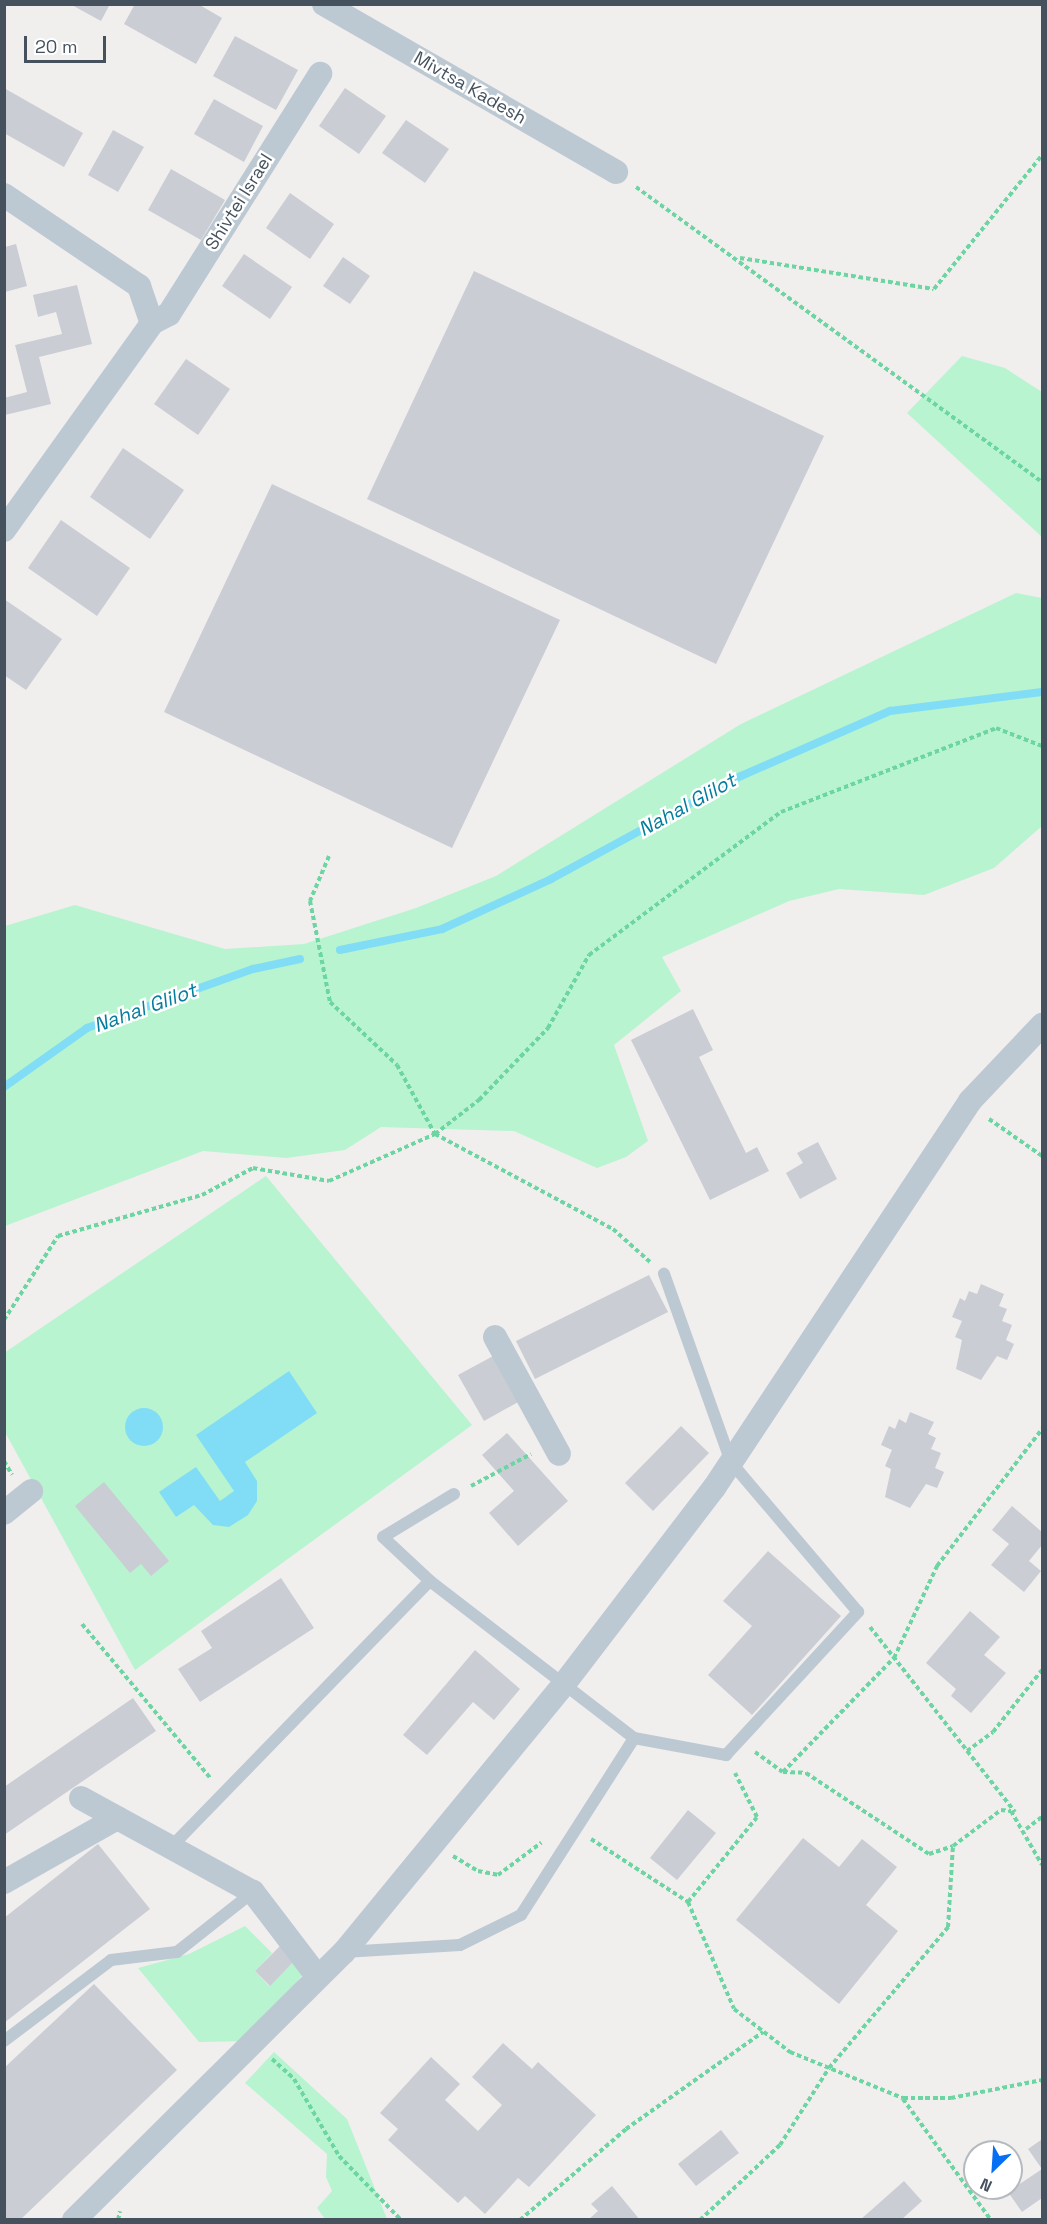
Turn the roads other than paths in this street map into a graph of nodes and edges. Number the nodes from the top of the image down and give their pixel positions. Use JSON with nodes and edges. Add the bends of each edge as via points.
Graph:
{"nodes":[{"id":1,"x":324,"y":4,"type":"edge"},
{"id":2,"x":320,"y":74,"type":"dead end"},
{"id":3,"x":616,"y":172,"type":"road end"},
{"id":4,"x":4,"y":195,"type":"edge"},
{"id":5,"x":152,"y":323,"type":"junction"},
{"id":6,"x":4,"y":530,"type":"edge"},
{"id":7,"x":1042,"y":1025,"type":"edge"},
{"id":8,"x":664,"y":1274,"type":"road end"},
{"id":9,"x":495,"y":1337,"type":"dead end"},
{"id":10,"x":556,"y":1448,"type":"road end"},
{"id":11,"x":731,"y":1462,"type":"junction"},
{"id":12,"x":31,"y":1491,"type":"dead end"},
{"id":13,"x":454,"y":1494,"type":"road end"},
{"id":14,"x":4,"y":1513,"type":"edge"},
{"id":15,"x":430,"y":1581,"type":"junction"},
{"id":16,"x":564,"y":1684,"type":"junction"},
{"id":17,"x":634,"y":1738,"type":"junction"},
{"id":18,"x":81,"y":1798,"type":"dead end"},
{"id":19,"x":117,"y":1818,"type":"junction"},
{"id":20,"x":171,"y":1847,"type":"junction"},
{"id":21,"x":4,"y":1882,"type":"edge"},
{"id":22,"x":254,"y":1892,"type":"junction"},
{"id":23,"x":344,"y":1952,"type":"junction"},
{"id":24,"x":317,"y":1976,"type":"junction"},
{"id":25,"x":4,"y":2041,"type":"edge"},
{"id":26,"x":74,"y":2220,"type":"edge"}],
"edges":[{"from":1,"to":3,"type":"street","name":"Mivtsa Kadesh"},
{"from":2,"to":5,"type":"street","name":"Shivtei Israel","via":[[169,314]]},
{"from":4,"to":5,"type":"street","via":[[139,286]]},
{"from":5,"to":6,"type":"street","name":"Shivtei Israel"},
{"from":7,"to":11,"type":"street","via":[[967,1105]]},
{"from":8,"to":11,"type":"lane"},
{"from":9,"to":10,"type":"street"},
{"from":11,"to":16,"type":"street"},
{"from":11,"to":17,"type":"lane","via":[[858,1612],[742,1743],[726,1755]]},
{"from":12,"to":14,"type":"street"},
{"from":13,"to":15,"type":"lane","via":[[383,1537]]},
{"from":15,"to":16,"type":"lane"},
{"from":15,"to":20,"type":"lane"},
{"from":16,"to":17,"type":"lane"},
{"from":16,"to":23,"type":"street"},
{"from":17,"to":23,"type":"lane","via":[[521,1915],[460,1945]]},
{"from":18,"to":19,"type":"street"},
{"from":19,"to":20,"type":"street"},
{"from":19,"to":21,"type":"street"},
{"from":20,"to":22,"type":"street"},
{"from":22,"to":24,"type":"street"},
{"from":22,"to":25,"type":"lane","via":[[177,1952],[111,1960]]},
{"from":23,"to":24,"type":"street"},
{"from":24,"to":26,"type":"street"}]}
